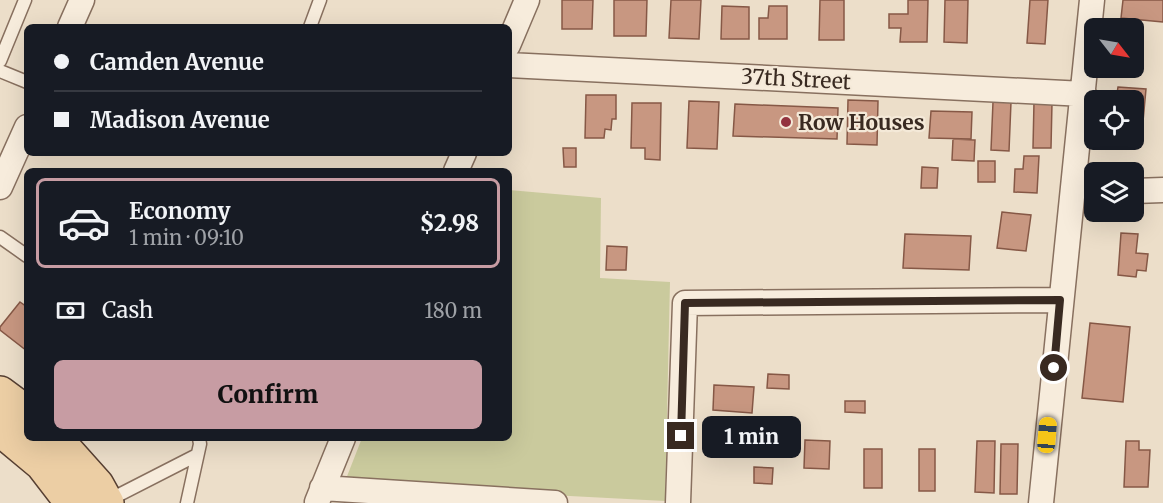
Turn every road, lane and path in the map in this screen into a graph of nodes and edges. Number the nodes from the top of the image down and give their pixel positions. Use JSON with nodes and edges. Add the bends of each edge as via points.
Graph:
{"nodes":[{"id":1,"x":25,"y":0,"type":"edge"},
{"id":2,"x":82,"y":0,"type":"edge"},
{"id":3,"x":320,"y":0,"type":"edge"},
{"id":4,"x":527,"y":0,"type":"edge"},
{"id":5,"x":1092,"y":0,"type":"edge"},
{"id":6,"x":71,"y":24,"type":"edge"},
{"id":7,"x":311,"y":24,"type":"edge"},
{"id":8,"x":512,"y":36,"type":"edge"},
{"id":9,"x":0,"y":61,"type":"edge"},
{"id":10,"x":512,"y":65,"type":"edge"},
{"id":11,"x":0,"y":71,"type":"edge"},
{"id":12,"x":24,"y":81,"type":"edge"},
{"id":13,"x":1084,"y":90,"type":"edge"},
{"id":14,"x":1084,"y":94,"type":"edge"},
{"id":15,"x":24,"y":133,"type":"edge"},
{"id":16,"x":2,"y":176,"type":"edge"},
{"id":17,"x":1084,"y":189,"type":"edge"},
{"id":18,"x":0,"y":237,"type":"edge"},
{"id":19,"x":24,"y":254,"type":"edge"},
{"id":20,"x":1060,"y":300,"type":"junction"},
{"id":21,"x":0,"y":393,"type":"edge"},
{"id":22,"x":24,"y":411,"type":"edge"},
{"id":23,"x":0,"y":429,"type":"edge"},
{"id":24,"x":58,"y":441,"type":"edge"},
{"id":25,"x":200,"y":441,"type":"edge"},
{"id":26,"x":343,"y":441,"type":"edge"},
{"id":27,"x":197,"y":455,"type":"junction"},
{"id":28,"x":319,"y":496,"type":"edge"},
{"id":29,"x":106,"y":502,"type":"edge"},
{"id":30,"x":72,"y":503,"type":"edge"},
{"id":31,"x":187,"y":503,"type":"edge"},
{"id":32,"x":555,"y":503,"type":"edge"},
{"id":33,"x":678,"y":503,"type":"edge"},
{"id":34,"x":1041,"y":503,"type":"edge"}],
"edges":[{"from":1,"to":9,"type":"lane"},
{"from":2,"to":6,"type":"street"},
{"from":3,"to":7,"type":"lane"},
{"from":4,"to":8,"type":"street"},
{"from":5,"to":13,"type":"street"},
{"from":10,"to":14,"type":"street","name":"37th Street"},
{"from":11,"to":12,"type":"lane"},
{"from":15,"to":16,"type":"street"},
{"from":17,"to":20,"type":"street"},
{"from":18,"to":19,"type":"lane"},
{"from":20,"to":33,"type":"street","via":[[685,303]]},
{"from":20,"to":34,"type":"street"},
{"from":21,"to":22,"type":"main road"},
{"from":23,"to":30,"type":"main road","via":[[42,464]]},
{"from":24,"to":29,"type":"main road","via":[[97,485]]},
{"from":25,"to":27,"type":"lane"},
{"from":26,"to":28,"type":"street"},
{"from":27,"to":29,"type":"lane"},
{"from":27,"to":31,"type":"lane"},
{"from":28,"to":32,"type":"street"}]}
